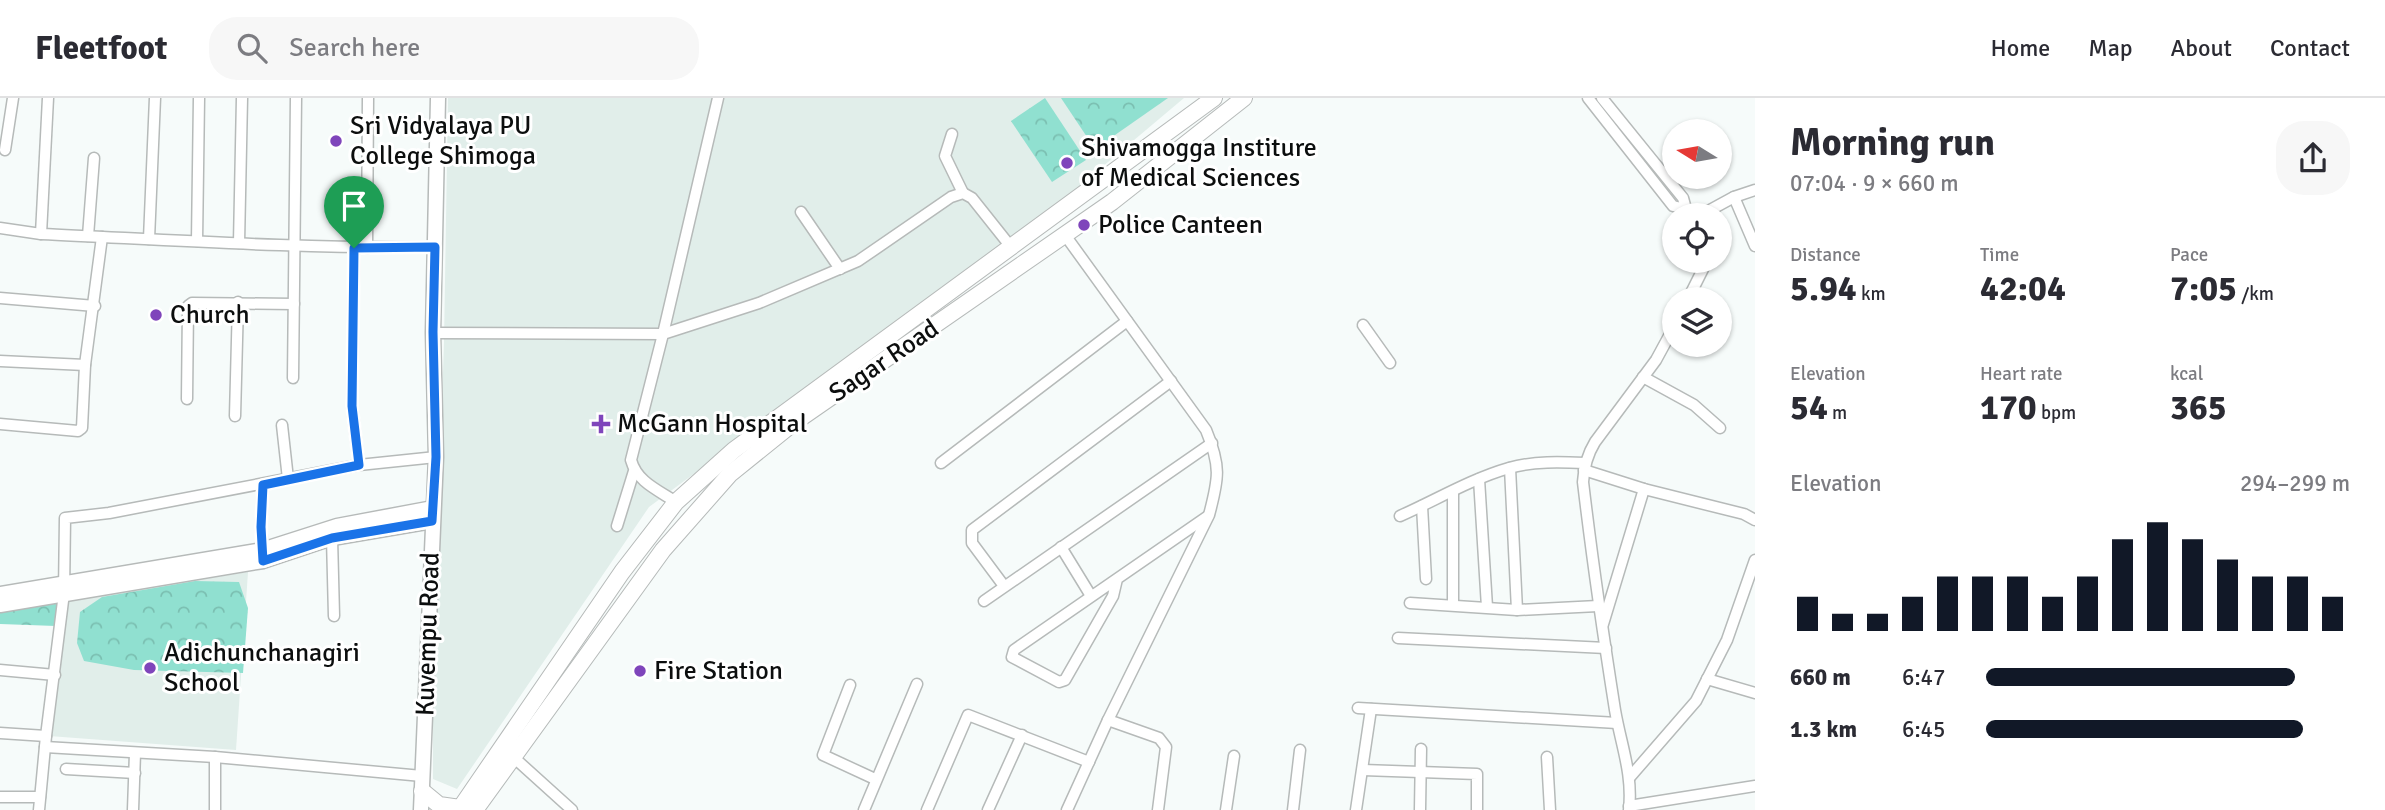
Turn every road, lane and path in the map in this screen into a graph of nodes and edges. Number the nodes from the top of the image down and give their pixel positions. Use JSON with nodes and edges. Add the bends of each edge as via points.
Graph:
{"nodes":[{"id":1,"x":13,"y":98,"type":"edge"},
{"id":2,"x":48,"y":98,"type":"edge"},
{"id":3,"x":155,"y":98,"type":"edge"},
{"id":4,"x":200,"y":98,"type":"edge"},
{"id":5,"x":242,"y":98,"type":"edge"},
{"id":6,"x":296,"y":98,"type":"edge"},
{"id":7,"x":368,"y":98,"type":"edge"},
{"id":8,"x":438,"y":98,"type":"edge"},
{"id":9,"x":718,"y":98,"type":"edge"},
{"id":10,"x":1214,"y":98,"type":"edge"},
{"id":11,"x":1244,"y":98,"type":"edge"},
{"id":12,"x":1588,"y":98,"type":"edge"},
{"id":13,"x":1602,"y":98,"type":"edge"},
{"id":14,"x":952,"y":134,"type":"dead end"},
{"id":15,"x":5,"y":150,"type":"dead end"},
{"id":16,"x":94,"y":158,"type":"dead end"},
{"id":17,"x":1755,"y":190,"type":"edge"},
{"id":18,"x":963,"y":193,"type":"junction"},
{"id":19,"x":1734,"y":197,"type":"junction"},
{"id":20,"x":1671,"y":203,"type":"edge"},
{"id":21,"x":1686,"y":203,"type":"edge"},
{"id":22,"x":1723,"y":203,"type":"edge"},
{"id":23,"x":801,"y":212,"type":"dead end"},
{"id":24,"x":0,"y":228,"type":"edge"},
{"id":25,"x":41,"y":234,"type":"junction"},
{"id":26,"x":1065,"y":235,"type":"junction"},
{"id":27,"x":88,"y":236,"type":"junction"},
{"id":28,"x":102,"y":237,"type":"junction"},
{"id":29,"x":149,"y":239,"type":"junction"},
{"id":30,"x":197,"y":241,"type":"junction"},
{"id":31,"x":239,"y":243,"type":"junction"},
{"id":32,"x":295,"y":245,"type":"junction"},
{"id":33,"x":1755,"y":246,"type":"edge"},
{"id":34,"x":435,"y":247,"type":"junction"},
{"id":35,"x":1011,"y":247,"type":"junction"},
{"id":36,"x":354,"y":248,"type":"junction"},
{"id":37,"x":367,"y":248,"type":"junction"},
{"id":38,"x":840,"y":269,"type":"junction"},
{"id":39,"x":0,"y":298,"type":"edge"},
{"id":40,"x":238,"y":302,"type":"junction"},
{"id":41,"x":294,"y":304,"type":"junction"},
{"id":42,"x":94,"y":306,"type":"junction"},
{"id":43,"x":1127,"y":321,"type":"junction"},
{"id":44,"x":1363,"y":325,"type":"dead end"},
{"id":45,"x":433,"y":332,"type":"junction"},
{"id":46,"x":663,"y":334,"type":"junction"},
{"id":47,"x":1662,"y":349,"type":"edge"},
{"id":48,"x":0,"y":361,"type":"edge"},
{"id":49,"x":1390,"y":363,"type":"dead end"},
{"id":50,"x":85,"y":365,"type":"junction"},
{"id":51,"x":1643,"y":377,"type":"junction"},
{"id":52,"x":293,"y":378,"type":"dead end"},
{"id":53,"x":1171,"y":382,"type":"junction"},
{"id":54,"x":187,"y":399,"type":"dead end"},
{"id":55,"x":235,"y":416,"type":"dead end"},
{"id":56,"x":0,"y":424,"type":"edge"},
{"id":57,"x":282,"y":425,"type":"dead end"},
{"id":58,"x":1720,"y":428,"type":"dead end"},
{"id":59,"x":1212,"y":443,"type":"junction"},
{"id":60,"x":436,"y":457,"type":"junction"},
{"id":61,"x":941,"y":463,"type":"dead end"},
{"id":62,"x":359,"y":465,"type":"junction"},
{"id":63,"x":1584,"y":466,"type":"junction"},
{"id":64,"x":1510,"y":468,"type":"junction"},
{"id":65,"x":634,"y":471,"type":"junction"},
{"id":66,"x":288,"y":479,"type":"junction"},
{"id":67,"x":1479,"y":479,"type":"junction"},
{"id":68,"x":263,"y":485,"type":"junction"},
{"id":69,"x":1644,"y":489,"type":"junction"},
{"id":70,"x":1453,"y":492,"type":"junction"},
{"id":71,"x":676,"y":502,"type":"junction"},
{"id":72,"x":1422,"y":506,"type":"junction"},
{"id":73,"x":432,"y":514,"type":"junction"},
{"id":74,"x":1209,"y":515,"type":"junction"},
{"id":75,"x":1400,"y":516,"type":"dead end"},
{"id":76,"x":1755,"y":520,"type":"edge"},
{"id":77,"x":617,"y":526,"type":"dead end"},
{"id":78,"x":332,"y":538,"type":"junction"},
{"id":79,"x":1062,"y":547,"type":"junction"},
{"id":80,"x":262,"y":555,"type":"junction"},
{"id":81,"x":1755,"y":560,"type":"edge"},
{"id":82,"x":1117,"y":579,"type":"junction"},
{"id":83,"x":1426,"y":579,"type":"dead end"},
{"id":84,"x":1004,"y":586,"type":"junction"},
{"id":85,"x":64,"y":588,"type":"junction"},
{"id":86,"x":0,"y":594,"type":"edge"},
{"id":87,"x":1091,"y":596,"type":"junction"},
{"id":88,"x":984,"y":601,"type":"dead end"},
{"id":89,"x":1410,"y":603,"type":"dead end"},
{"id":90,"x":0,"y":605,"type":"edge"},
{"id":91,"x":1452,"y":605,"type":"junction"},
{"id":92,"x":1598,"y":606,"type":"junction"},
{"id":93,"x":1487,"y":607,"type":"junction"},
{"id":94,"x":1517,"y":610,"type":"junction"},
{"id":95,"x":334,"y":616,"type":"dead end"},
{"id":96,"x":1602,"y":628,"type":"junction"},
{"id":97,"x":1398,"y":638,"type":"dead end"},
{"id":98,"x":1606,"y":648,"type":"junction"},
{"id":99,"x":0,"y":670,"type":"edge"},
{"id":100,"x":55,"y":676,"type":"junction"},
{"id":101,"x":1707,"y":679,"type":"junction"},
{"id":102,"x":917,"y":684,"type":"dead end"},
{"id":103,"x":850,"y":685,"type":"dead end"},
{"id":104,"x":1755,"y":693,"type":"edge"},
{"id":105,"x":1358,"y":708,"type":"dead end"},
{"id":106,"x":1371,"y":709,"type":"junction"},
{"id":107,"x":1108,"y":720,"type":"junction"},
{"id":108,"x":1617,"y":723,"type":"junction"},
{"id":109,"x":0,"y":733,"type":"edge"},
{"id":110,"x":1022,"y":735,"type":"junction"},
{"id":111,"x":45,"y":741,"type":"junction"},
{"id":112,"x":1421,"y":749,"type":"dead end"},
{"id":113,"x":1300,"y":750,"type":"dead end"},
{"id":114,"x":135,"y":753,"type":"junction"},
{"id":115,"x":508,"y":753,"type":"junction"},
{"id":116,"x":1234,"y":756,"type":"dead end"},
{"id":117,"x":215,"y":757,"type":"junction"},
{"id":118,"x":1547,"y":757,"type":"dead end"},
{"id":119,"x":1088,"y":762,"type":"junction"},
{"id":120,"x":66,"y":769,"type":"dead end"},
{"id":121,"x":1363,"y":770,"type":"junction"},
{"id":122,"x":1420,"y":771,"type":"junction"},
{"id":123,"x":135,"y":773,"type":"junction"},
{"id":124,"x":1630,"y":777,"type":"junction"},
{"id":125,"x":875,"y":779,"type":"junction"},
{"id":126,"x":422,"y":784,"type":"junction"},
{"id":127,"x":1755,"y":786,"type":"edge"},
{"id":128,"x":0,"y":797,"type":"edge"},
{"id":129,"x":40,"y":797,"type":"junction"},
{"id":130,"x":1681,"y":798,"type":"junction"},
{"id":131,"x":1629,"y":808,"type":"edge"},
{"id":132,"x":39,"y":810,"type":"edge"},
{"id":133,"x":133,"y":810,"type":"edge"},
{"id":134,"x":215,"y":810,"type":"edge"},
{"id":135,"x":421,"y":810,"type":"edge"},
{"id":136,"x":465,"y":810,"type":"edge"},
{"id":137,"x":572,"y":810,"type":"edge"},
{"id":138,"x":864,"y":810,"type":"edge"},
{"id":139,"x":927,"y":810,"type":"edge"},
{"id":140,"x":988,"y":810,"type":"edge"},
{"id":141,"x":1067,"y":810,"type":"edge"},
{"id":142,"x":1158,"y":810,"type":"edge"},
{"id":143,"x":1226,"y":810,"type":"edge"},
{"id":144,"x":1293,"y":810,"type":"edge"},
{"id":145,"x":1356,"y":810,"type":"edge"},
{"id":146,"x":1420,"y":810,"type":"edge"},
{"id":147,"x":1477,"y":810,"type":"edge"},
{"id":148,"x":1550,"y":810,"type":"edge"},
{"id":149,"x":1681,"y":810,"type":"edge"}],
"edges":[{"from":1,"to":15,"type":"street"},
{"from":2,"to":25,"type":"street"},
{"from":3,"to":29,"type":"street"},
{"from":4,"to":30,"type":"street"},
{"from":5,"to":31,"type":"street"},
{"from":6,"to":32,"type":"street"},
{"from":7,"to":37,"type":"street"},
{"from":8,"to":34,"type":"main road","name":"Kuvempu Road"},
{"from":9,"to":46,"type":"street"},
{"from":10,"to":35,"type":"highway","name":"Sagar Road"},
{"from":11,"to":26,"type":"highway","name":"Sagar Road"},
{"from":12,"to":20,"type":"street"},
{"from":13,"to":21,"type":"street"},
{"from":14,"to":18,"type":"street","via":[[945,156]]},
{"from":16,"to":27,"type":"street"},
{"from":17,"to":19,"type":"street"},
{"from":18,"to":35,"type":"street"},
{"from":18,"to":38,"type":"street"},
{"from":19,"to":22,"type":"street"},
{"from":19,"to":33,"type":"street"},
{"from":23,"to":38,"type":"street"},
{"from":24,"to":25,"type":"street"},
{"from":25,"to":27,"type":"street"},
{"from":26,"to":43,"type":"street"},
{"from":26,"to":115,"type":"highway","name":"Sagar Road","via":[[792,424],[730,474],[663,550]]},
{"from":27,"to":28,"type":"street"},
{"from":28,"to":29,"type":"street"},
{"from":28,"to":42,"type":"street"},
{"from":29,"to":30,"type":"street"},
{"from":30,"to":31,"type":"street"},
{"from":31,"to":32,"type":"street"},
{"from":32,"to":36,"type":"street"},
{"from":32,"to":41,"type":"street"},
{"from":34,"to":37,"type":"street"},
{"from":34,"to":45,"type":"main road","name":"Kuvempu Road"},
{"from":35,"to":71,"type":"highway","name":"Sagar Road","via":[[734,450]]},
{"from":36,"to":37,"type":"street"},
{"from":36,"to":62,"type":"street","via":[[352,406]]},
{"from":38,"to":46,"type":"street","via":[[760,303]]},
{"from":39,"to":42,"type":"street"},
{"from":40,"to":41,"type":"street"},
{"from":40,"to":54,"type":"street","via":[[188,306]]},
{"from":40,"to":55,"type":"street"},
{"from":41,"to":52,"type":"street"},
{"from":42,"to":50,"type":"street"},
{"from":43,"to":53,"type":"street"},
{"from":43,"to":61,"type":"street"},
{"from":44,"to":49,"type":"street"},
{"from":45,"to":46,"type":"street"},
{"from":45,"to":60,"type":"main road","name":"Kuvempu Road"},
{"from":46,"to":65,"type":"street","via":[[631,460]]},
{"from":47,"to":51,"type":"street"},
{"from":48,"to":50,"type":"street"},
{"from":50,"to":56,"type":"street","via":[[81,431]]},
{"from":51,"to":58,"type":"street","via":[[1695,405]]},
{"from":51,"to":63,"type":"street","via":[[1595,442]]},
{"from":53,"to":59,"type":"street"},
{"from":53,"to":84,"type":"street","via":[[972,530],[972,542]]},
{"from":57,"to":66,"type":"street"},
{"from":59,"to":74,"type":"street","via":[[1218,480]]},
{"from":59,"to":79,"type":"street"},
{"from":60,"to":62,"type":"street"},
{"from":60,"to":73,"type":"main road","name":"Kuvempu Road"},
{"from":62,"to":66,"type":"street"},
{"from":63,"to":64,"type":"street","via":[[1542,462]]},
{"from":63,"to":69,"type":"street"},
{"from":63,"to":92,"type":"street"},
{"from":64,"to":67,"type":"street"},
{"from":64,"to":94,"type":"street"},
{"from":65,"to":71,"type":"street"},
{"from":65,"to":77,"type":"street"},
{"from":66,"to":68,"type":"street"},
{"from":67,"to":70,"type":"street"},
{"from":67,"to":93,"type":"street"},
{"from":68,"to":80,"type":"street"},
{"from":68,"to":85,"type":"street","via":[[65,518]]},
{"from":69,"to":76,"type":"street"},
{"from":69,"to":96,"type":"street"},
{"from":70,"to":72,"type":"street"},
{"from":70,"to":91,"type":"street"},
{"from":71,"to":115,"type":"highway","name":"Sagar Road","via":[[610,588]]},
{"from":72,"to":75,"type":"street"},
{"from":72,"to":83,"type":"street"},
{"from":73,"to":78,"type":"main road"},
{"from":73,"to":80,"type":"main road","via":[[337,526]]},
{"from":73,"to":126,"type":"main road","name":"Kuvempu Road"},
{"from":74,"to":82,"type":"street"},
{"from":74,"to":107,"type":"street"},
{"from":78,"to":80,"type":"main road"},
{"from":78,"to":95,"type":"street"},
{"from":79,"to":84,"type":"street"},
{"from":79,"to":87,"type":"street"},
{"from":80,"to":85,"type":"main road"},
{"from":81,"to":101,"type":"street","via":[[1727,640]]},
{"from":82,"to":87,"type":"street"},
{"from":82,"to":87,"type":"street","via":[[1113,596],[1065,680],[1059,682],[1012,657],[1014,650]]},
{"from":84,"to":88,"type":"street"},
{"from":85,"to":86,"type":"main road"},
{"from":85,"to":90,"type":"main road"},
{"from":85,"to":100,"type":"street"},
{"from":89,"to":91,"type":"street"},
{"from":91,"to":93,"type":"street"},
{"from":92,"to":94,"type":"street"},
{"from":92,"to":96,"type":"street"},
{"from":93,"to":94,"type":"street"},
{"from":96,"to":98,"type":"street"},
{"from":97,"to":98,"type":"street"},
{"from":98,"to":108,"type":"street"},
{"from":99,"to":100,"type":"street"},
{"from":100,"to":111,"type":"street"},
{"from":101,"to":104,"type":"street"},
{"from":101,"to":124,"type":"street","via":[[1696,701]]},
{"from":102,"to":125,"type":"street"},
{"from":103,"to":125,"type":"street","via":[[823,755]]},
{"from":105,"to":106,"type":"street"},
{"from":106,"to":108,"type":"street"},
{"from":106,"to":121,"type":"street"},
{"from":107,"to":119,"type":"street"},
{"from":107,"to":142,"type":"street","via":[[1164,742]]},
{"from":108,"to":124,"type":"street"},
{"from":109,"to":111,"type":"street"},
{"from":110,"to":119,"type":"street"},
{"from":110,"to":139,"type":"street","via":[[968,715]]},
{"from":110,"to":140,"type":"street"},
{"from":111,"to":114,"type":"street"},
{"from":111,"to":129,"type":"street"},
{"from":112,"to":122,"type":"street"},
{"from":113,"to":144,"type":"street"},
{"from":114,"to":117,"type":"street"},
{"from":114,"to":123,"type":"street"},
{"from":115,"to":136,"type":"highway","name":"Sagar Road"},
{"from":115,"to":137,"type":"street"},
{"from":116,"to":143,"type":"street"},
{"from":117,"to":126,"type":"street"},
{"from":117,"to":134,"type":"street"},
{"from":118,"to":148,"type":"street"},
{"from":119,"to":141,"type":"street"},
{"from":120,"to":123,"type":"street"},
{"from":121,"to":122,"type":"street"},
{"from":121,"to":145,"type":"street"},
{"from":122,"to":146,"type":"street"},
{"from":122,"to":147,"type":"street","via":[[1477,774]]},
{"from":123,"to":133,"type":"street"},
{"from":124,"to":131,"type":"street"},
{"from":125,"to":138,"type":"street"},
{"from":126,"to":135,"type":"main road","name":"Kuvempu Road"},
{"from":126,"to":136,"type":"highway","via":[[439,805]]},
{"from":127,"to":130,"type":"street"},
{"from":128,"to":129,"type":"street"},
{"from":129,"to":132,"type":"street"},
{"from":130,"to":131,"type":"street"},
{"from":130,"to":149,"type":"street"}]}
